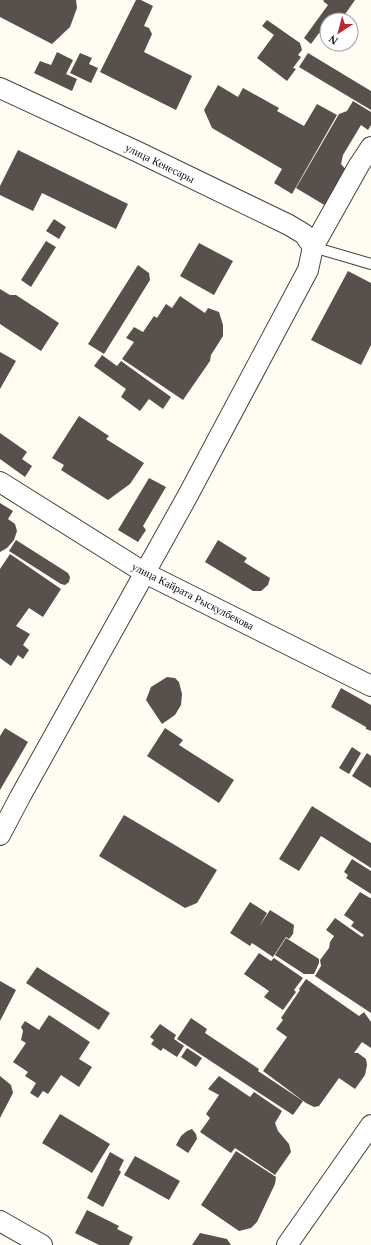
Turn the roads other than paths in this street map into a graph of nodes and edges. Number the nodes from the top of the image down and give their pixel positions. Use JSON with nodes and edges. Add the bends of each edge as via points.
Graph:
{"nodes":[{"id":1,"x":0,"y":88,"type":"edge"},
{"id":2,"x":371,"y":147,"type":"edge"},
{"id":3,"x":313,"y":247,"type":"junction"},
{"id":4,"x":371,"y":264,"type":"edge"},
{"id":5,"x":0,"y":482,"type":"edge"},
{"id":6,"x":145,"y":573,"type":"junction"},
{"id":7,"x":371,"y":686,"type":"edge"},
{"id":8,"x":0,"y":835,"type":"edge"},
{"id":9,"x":371,"y":1124,"type":"edge"},
{"id":10,"x":0,"y":1222,"type":"edge"},
{"id":11,"x":42,"y":1245,"type":"edge"},
{"id":12,"x":288,"y":1245,"type":"edge"}],
"edges":[{"from":1,"to":3,"type":"street","name":"улица Кенесары","via":[[136,150],[289,225],[304,234]]},
{"from":2,"to":3,"type":"street"},
{"from":3,"to":4,"type":"lane"},
{"from":3,"to":6,"type":"street","via":[[308,270]]},
{"from":5,"to":6,"type":"street","name":"улица Кайрата Рыскулбекова"},
{"from":6,"to":7,"type":"street","name":"улица Кайрата Рыскулбекова"},
{"from":6,"to":8,"type":"street"},
{"from":9,"to":12,"type":"street"},
{"from":10,"to":11,"type":"street"}]}
